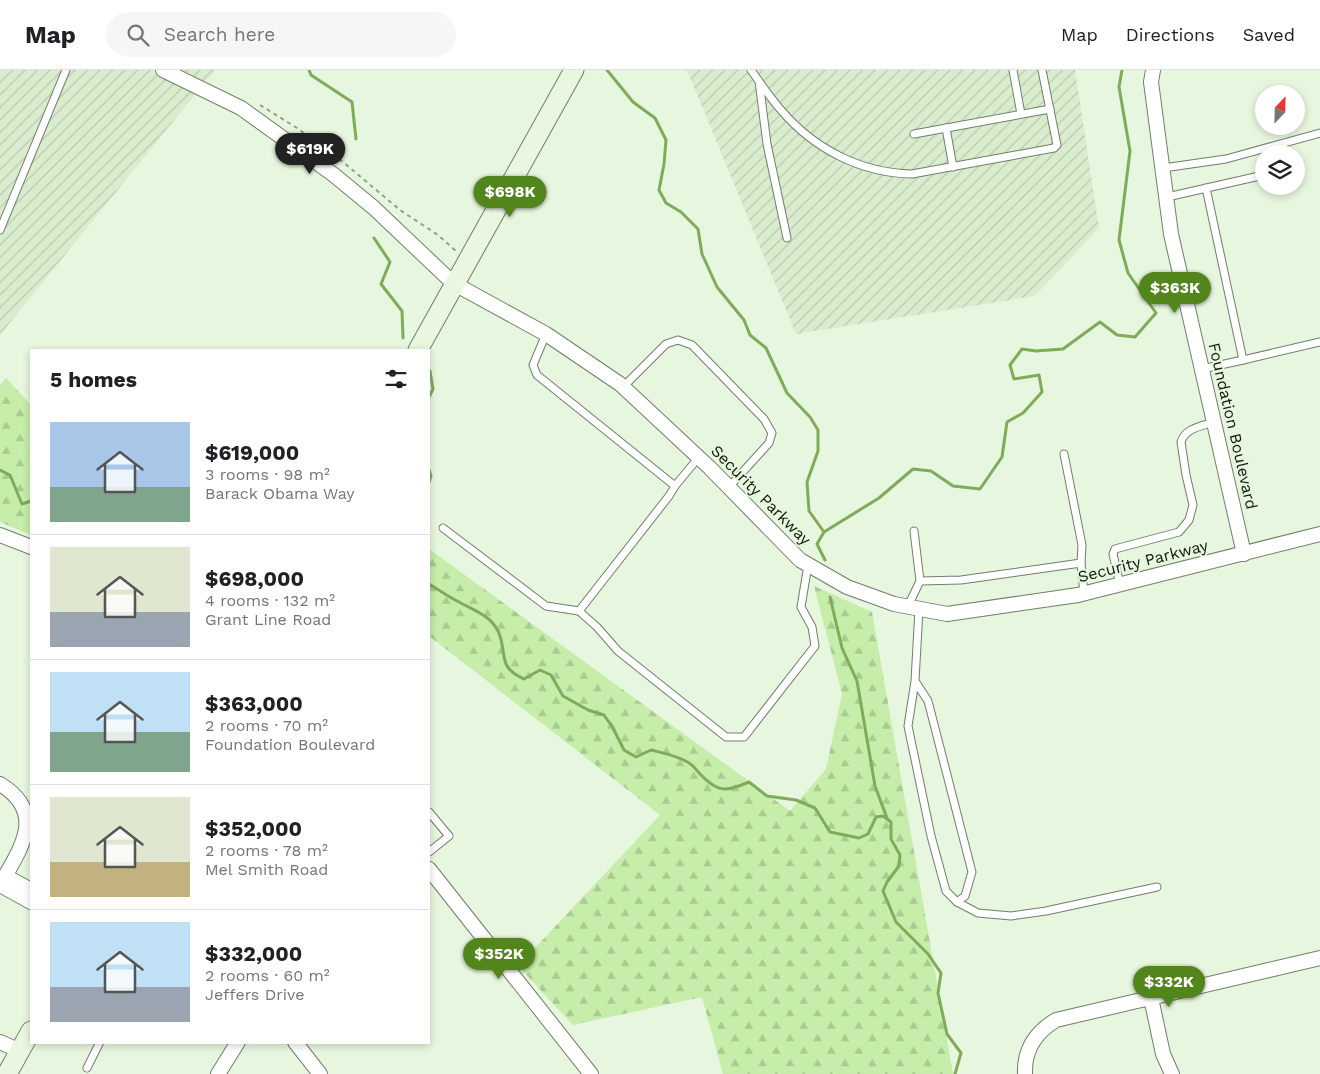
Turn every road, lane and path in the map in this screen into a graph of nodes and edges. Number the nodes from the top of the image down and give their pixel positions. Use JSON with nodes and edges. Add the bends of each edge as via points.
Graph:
{"nodes":[{"id":1,"x":66,"y":70,"type":"edge"},
{"id":2,"x":163,"y":70,"type":"edge"},
{"id":3,"x":574,"y":70,"type":"edge"},
{"id":4,"x":751,"y":70,"type":"edge"},
{"id":5,"x":1012,"y":70,"type":"edge"},
{"id":6,"x":1042,"y":70,"type":"edge"},
{"id":7,"x":1153,"y":70,"type":"edge"},
{"id":8,"x":759,"y":81,"type":"junction"},
{"id":9,"x":1050,"y":109,"type":"junction"},
{"id":10,"x":1021,"y":114,"type":"junction"},
{"id":11,"x":946,"y":128,"type":"junction"},
{"id":12,"x":1320,"y":133,"type":"edge"},
{"id":13,"x":914,"y":134,"type":"dead end"},
{"id":14,"x":953,"y":167,"type":"junction"},
{"id":15,"x":1163,"y":168,"type":"junction"},
{"id":16,"x":1255,"y":177,"type":"edge"},
{"id":17,"x":1206,"y":188,"type":"junction"},
{"id":18,"x":1167,"y":197,"type":"junction"},
{"id":19,"x":0,"y":230,"type":"edge"},
{"id":20,"x":787,"y":238,"type":"dead end"},
{"id":21,"x":454,"y":284,"type":"junction"},
{"id":22,"x":546,"y":334,"type":"junction"},
{"id":23,"x":1320,"y":342,"type":"edge"},
{"id":24,"x":419,"y":349,"type":"edge"},
{"id":25,"x":1243,"y":360,"type":"junction"},
{"id":26,"x":1202,"y":369,"type":"junction"},
{"id":27,"x":623,"y":387,"type":"junction"},
{"id":28,"x":1214,"y":422,"type":"junction"},
{"id":29,"x":1064,"y":454,"type":"dead end"},
{"id":30,"x":699,"y":458,"type":"junction"},
{"id":31,"x":675,"y":486,"type":"junction"},
{"id":32,"x":729,"y":487,"type":"junction"},
{"id":33,"x":443,"y":528,"type":"dead end"},
{"id":34,"x":914,"y":531,"type":"dead end"},
{"id":35,"x":1320,"y":534,"type":"edge"},
{"id":36,"x":0,"y":535,"type":"edge"},
{"id":37,"x":30,"y":547,"type":"edge"},
{"id":38,"x":1244,"y":554,"type":"junction"},
{"id":39,"x":1080,"y":563,"type":"junction"},
{"id":40,"x":808,"y":565,"type":"junction"},
{"id":41,"x":920,"y":581,"type":"junction"},
{"id":42,"x":1120,"y":585,"type":"junction"},
{"id":43,"x":1084,"y":594,"type":"junction"},
{"id":44,"x":914,"y":608,"type":"junction"},
{"id":45,"x":579,"y":611,"type":"junction"},
{"id":46,"x":915,"y":681,"type":"junction"},
{"id":47,"x":0,"y":784,"type":"edge"},
{"id":48,"x":430,"y":813,"type":"edge"},
{"id":49,"x":430,"y":851,"type":"edge"},
{"id":50,"x":430,"y":870,"type":"edge"},
{"id":51,"x":2,"y":882,"type":"edge"},
{"id":52,"x":1157,"y":887,"type":"dead end"},
{"id":53,"x":30,"y":890,"type":"edge"},
{"id":54,"x":30,"y":901,"type":"edge"},
{"id":55,"x":957,"y":902,"type":"junction"},
{"id":56,"x":1320,"y":958,"type":"edge"},
{"id":57,"x":1151,"y":998,"type":"junction"},
{"id":58,"x":30,"y":1033,"type":"edge"},
{"id":59,"x":0,"y":1042,"type":"edge"},
{"id":60,"x":99,"y":1044,"type":"edge"},
{"id":61,"x":237,"y":1044,"type":"edge"},
{"id":62,"x":297,"y":1044,"type":"edge"},
{"id":63,"x":20,"y":1051,"type":"junction"},
{"id":64,"x":87,"y":1068,"type":"dead end"},
{"id":65,"x":7,"y":1074,"type":"edge"},
{"id":66,"x":218,"y":1074,"type":"edge"},
{"id":67,"x":320,"y":1074,"type":"edge"},
{"id":68,"x":591,"y":1074,"type":"edge"},
{"id":69,"x":1026,"y":1074,"type":"edge"},
{"id":70,"x":1172,"y":1074,"type":"edge"}],
"edges":[{"from":1,"to":19,"type":"lane"},
{"from":2,"to":21,"type":"street","name":"Security Parkway","via":[[240,108],[334,174]]},
{"from":3,"to":21,"type":"main road"},
{"from":4,"to":8,"type":"lane"},
{"from":5,"to":10,"type":"lane"},
{"from":6,"to":9,"type":"lane"},
{"from":7,"to":15,"type":"street","name":"Foundation Boulevard","via":[[1151,82]]},
{"from":8,"to":14,"type":"lane","via":[[782,112],[815,142],[836,155],[864,167],[897,174]]},
{"from":8,"to":20,"type":"lane","via":[[767,144]]},
{"from":9,"to":10,"type":"lane"},
{"from":9,"to":14,"type":"lane","via":[[1057,144],[1054,148]]},
{"from":10,"to":11,"type":"lane"},
{"from":11,"to":13,"type":"lane"},
{"from":11,"to":14,"type":"lane"},
{"from":12,"to":15,"type":"lane","via":[[1226,159]]},
{"from":15,"to":18,"type":"street","name":"Foundation Boulevard"},
{"from":16,"to":17,"type":"lane"},
{"from":17,"to":18,"type":"lane"},
{"from":17,"to":25,"type":"lane"},
{"from":18,"to":26,"type":"street","name":"Foundation Boulevard","via":[[1171,234]]},
{"from":21,"to":22,"type":"street","name":"Security Parkway"},
{"from":21,"to":24,"type":"main road"},
{"from":22,"to":27,"type":"street","name":"Security Parkway"},
{"from":22,"to":31,"type":"lane","via":[[533,365],[537,375]]},
{"from":23,"to":25,"type":"lane"},
{"from":25,"to":26,"type":"lane"},
{"from":26,"to":28,"type":"street","name":"Foundation Boulevard"},
{"from":27,"to":30,"type":"street","name":"Security Parkway"},
{"from":27,"to":32,"type":"lane","via":[[666,344],[678,340],[692,345],[764,419],[772,432],[770,443]]},
{"from":28,"to":38,"type":"street","name":"Foundation Boulevard"},
{"from":28,"to":42,"type":"lane","via":[[1189,430],[1182,438],[1193,505],[1189,520],[1179,532],[1115,549],[1113,554]]},
{"from":29,"to":39,"type":"lane","via":[[1082,545]]},
{"from":30,"to":31,"type":"lane"},
{"from":30,"to":32,"type":"street","name":"Security Parkway"},
{"from":31,"to":45,"type":"lane"},
{"from":32,"to":40,"type":"street","name":"Security Parkway"},
{"from":33,"to":45,"type":"lane","via":[[546,606]]},
{"from":34,"to":41,"type":"lane"},
{"from":35,"to":38,"type":"street","name":"Security Parkway"},
{"from":36,"to":37,"type":"street"},
{"from":38,"to":42,"type":"street","name":"Security Parkway"},
{"from":39,"to":41,"type":"lane","via":[[962,580]]},
{"from":39,"to":43,"type":"lane"},
{"from":40,"to":44,"type":"street","name":"Security Parkway","via":[[847,587]]},
{"from":40,"to":45,"type":"lane","via":[[801,606],[812,627],[816,646],[744,738],[726,737],[618,651]]},
{"from":41,"to":44,"type":"lane"},
{"from":42,"to":43,"type":"street","name":"Security Parkway"},
{"from":43,"to":44,"type":"street","name":"Security Parkway","via":[[946,614]]},
{"from":44,"to":46,"type":"lane"},
{"from":46,"to":55,"type":"lane","via":[[908,726],[946,891]]},
{"from":46,"to":55,"type":"lane","via":[[928,701],[972,872],[965,896]]},
{"from":47,"to":51,"type":"street","via":[[22,803],[27,830]]},
{"from":48,"to":49,"type":"lane","via":[[449,836]]},
{"from":50,"to":68,"type":"street"},
{"from":51,"to":53,"type":"street"},
{"from":51,"to":54,"type":"street"},
{"from":52,"to":55,"type":"lane","via":[[1011,916],[978,913]]},
{"from":56,"to":57,"type":"street"},
{"from":57,"to":69,"type":"street","via":[[1056,1020],[1041,1030],[1031,1046]]},
{"from":57,"to":70,"type":"street","via":[[1163,1054]]},
{"from":58,"to":63,"type":"main road"},
{"from":59,"to":63,"type":"street"},
{"from":60,"to":64,"type":"lane"},
{"from":61,"to":66,"type":"street"},
{"from":62,"to":67,"type":"street"},
{"from":63,"to":65,"type":"main road"}]}
